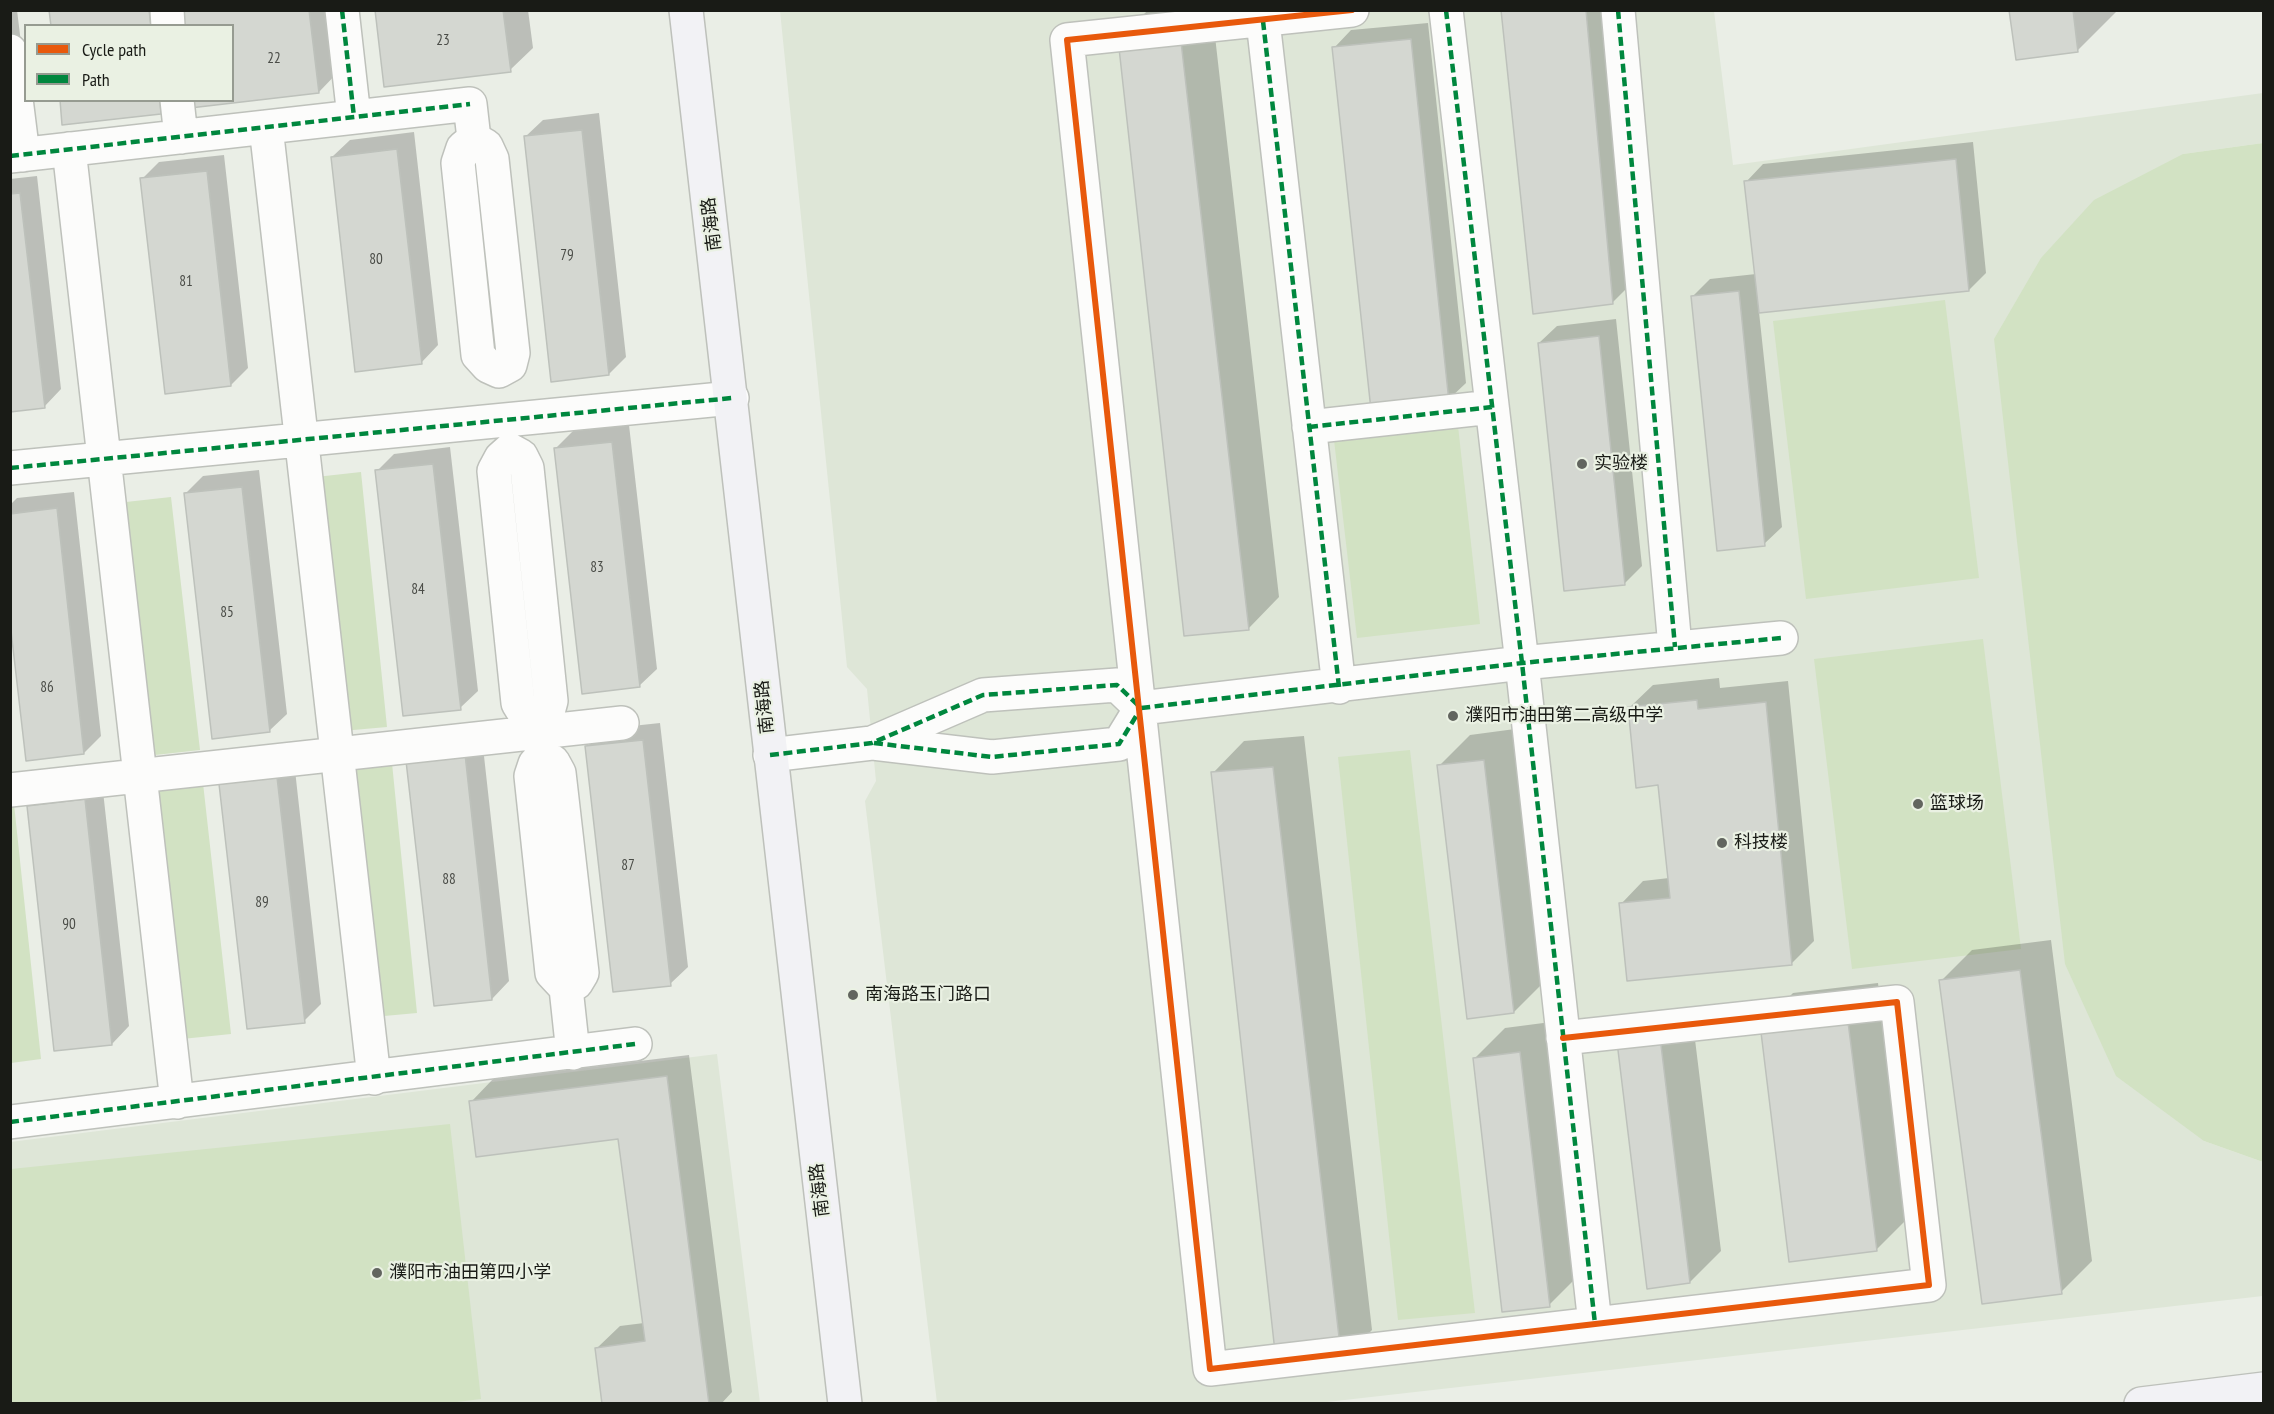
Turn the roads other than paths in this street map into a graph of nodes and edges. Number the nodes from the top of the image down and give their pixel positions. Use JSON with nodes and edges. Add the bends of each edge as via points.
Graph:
{"nodes":[{"id":1,"x":342,"y":10,"type":"edge"},
{"id":2,"x":686,"y":10,"type":"edge"},
{"id":3,"x":1352,"y":10,"type":"edge"},
{"id":4,"x":1446,"y":10,"type":"edge"},
{"id":5,"x":1618,"y":10,"type":"edge"},
{"id":6,"x":1263,"y":21,"type":"junction"},
{"id":7,"x":10,"y":51,"type":"edge"},
{"id":8,"x":177,"y":102,"type":"edge"},
{"id":9,"x":354,"y":117,"type":"junction"},
{"id":10,"x":266,"y":127,"type":"junction"},
{"id":11,"x":181,"y":137,"type":"junction"},
{"id":12,"x":69,"y":149,"type":"junction"},
{"id":13,"x":17,"y":156,"type":"edge"},
{"id":14,"x":732,"y":398,"type":"junction"},
{"id":15,"x":1492,"y":407,"type":"junction"},
{"id":16,"x":1309,"y":427,"type":"junction"},
{"id":17,"x":507,"y":435,"type":"junction"},
{"id":18,"x":301,"y":440,"type":"junction"},
{"id":19,"x":104,"y":458,"type":"junction"},
{"id":20,"x":10,"y":468,"type":"edge"},
{"id":21,"x":1780,"y":638,"type":"dead end"},
{"id":22,"x":1675,"y":647,"type":"junction"},
{"id":23,"x":1522,"y":663,"type":"junction"},
{"id":24,"x":1339,"y":687,"type":"junction"},
{"id":25,"x":1141,"y":708,"type":"junction"},
{"id":26,"x":622,"y":723,"type":"dead end"},
{"id":27,"x":540,"y":737,"type":"junction"},
{"id":28,"x":872,"y":743,"type":"junction"},
{"id":29,"x":337,"y":754,"type":"junction"},
{"id":30,"x":770,"y":755,"type":"junction"},
{"id":31,"x":140,"y":776,"type":"junction"},
{"id":32,"x":10,"y":790,"type":"edge"},
{"id":33,"x":1563,"y":1038,"type":"junction"},
{"id":34,"x":635,"y":1044,"type":"dead end"},
{"id":35,"x":573,"y":1053,"type":"junction"},
{"id":36,"x":374,"y":1078,"type":"junction"},
{"id":37,"x":177,"y":1102,"type":"junction"},
{"id":38,"x":10,"y":1122,"type":"edge"},
{"id":39,"x":1595,"y":1324,"type":"junction"},
{"id":40,"x":2264,"y":1389,"type":"edge"},
{"id":41,"x":845,"y":1404,"type":"edge"},
{"id":42,"x":2141,"y":1404,"type":"edge"}],
"edges":[{"from":1,"to":9,"type":"street"},
{"from":2,"to":14,"type":"street","name":"南海路"},
{"from":3,"to":6,"type":"street"},
{"from":4,"to":15,"type":"street"},
{"from":5,"to":22,"type":"street"},
{"from":6,"to":16,"type":"street"},
{"from":6,"to":25,"type":"street","via":[[1067,40]]},
{"from":7,"to":13,"type":"street"},
{"from":8,"to":11,"type":"street"},
{"from":9,"to":10,"type":"street"},
{"from":9,"to":17,"type":"street","via":[[470,104],[474,139],[486,146],[492,159],[513,353],[510,365],[499,371]]},
{"from":10,"to":11,"type":"street"},
{"from":10,"to":18,"type":"street"},
{"from":11,"to":12,"type":"street"},
{"from":12,"to":13,"type":"street"},
{"from":12,"to":19,"type":"street"},
{"from":14,"to":17,"type":"street"},
{"from":14,"to":30,"type":"street","name":"南海路"},
{"from":15,"to":16,"type":"street"},
{"from":15,"to":23,"type":"street"},
{"from":16,"to":24,"type":"street"},
{"from":17,"to":18,"type":"street"},
{"from":17,"to":27,"type":"street","via":[[527,468],[551,700]]},
{"from":18,"to":19,"type":"street"},
{"from":18,"to":29,"type":"street"},
{"from":19,"to":20,"type":"street"},
{"from":19,"to":31,"type":"street"},
{"from":21,"to":22,"type":"street"},
{"from":22,"to":23,"type":"street"},
{"from":23,"to":24,"type":"street"},
{"from":23,"to":33,"type":"street"},
{"from":24,"to":25,"type":"street"},
{"from":25,"to":28,"type":"street","via":[[1117,685],[983,696]]},
{"from":25,"to":28,"type":"street","via":[[1119,744],[992,757]]},
{"from":25,"to":39,"type":"street","via":[[1210,1369]]},
{"from":26,"to":27,"type":"street"},
{"from":27,"to":29,"type":"street"},
{"from":27,"to":35,"type":"street","via":[[559,773],[582,973],[576,983],[566,988]]},
{"from":28,"to":30,"type":"street"},
{"from":29,"to":31,"type":"street"},
{"from":29,"to":36,"type":"street"},
{"from":30,"to":41,"type":"street","name":"南海路"},
{"from":31,"to":32,"type":"street"},
{"from":31,"to":37,"type":"street"},
{"from":33,"to":39,"type":"street"},
{"from":33,"to":39,"type":"street","via":[[1897,1002],[1929,1285]]},
{"from":34,"to":35,"type":"street"},
{"from":35,"to":36,"type":"street"},
{"from":36,"to":37,"type":"street"},
{"from":37,"to":38,"type":"street"},
{"from":40,"to":42,"type":"street"}]}
